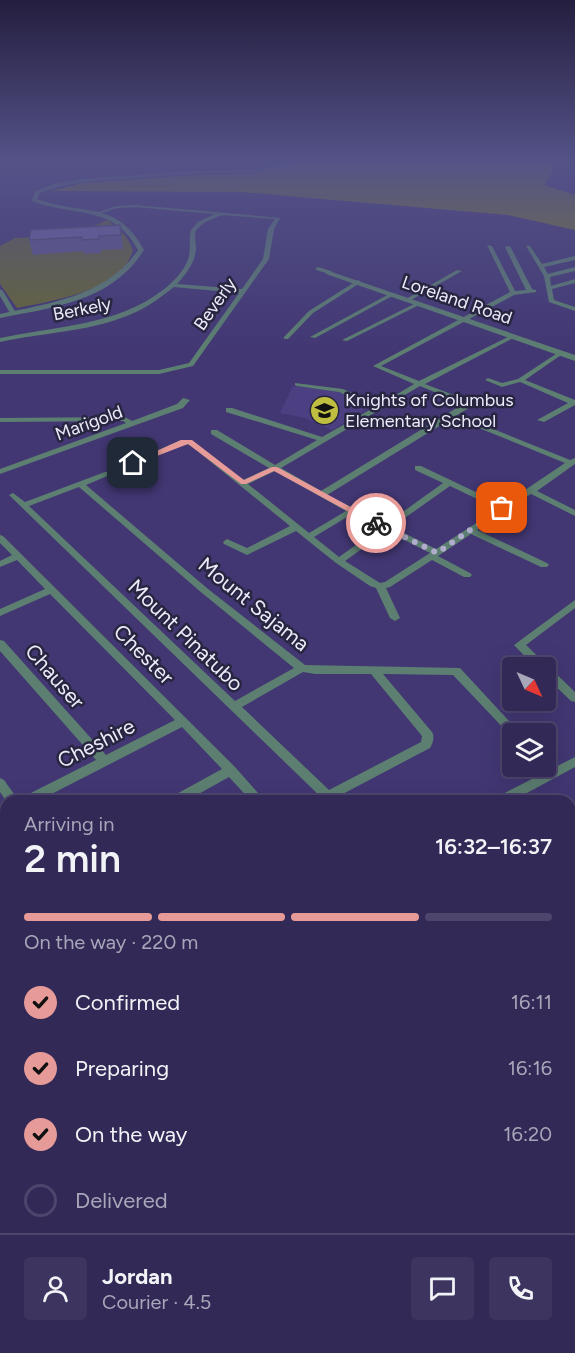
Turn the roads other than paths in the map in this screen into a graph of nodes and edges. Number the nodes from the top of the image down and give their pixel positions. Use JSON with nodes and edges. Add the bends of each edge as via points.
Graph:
{"nodes":[{"id":1,"x":120,"y":224,"type":"edge"},
{"id":2,"x":198,"y":224,"type":"edge"},
{"id":3,"x":274,"y":224,"type":"edge"},
{"id":4,"x":489,"y":246,"type":"dead end"},
{"id":5,"x":508,"y":247,"type":"dead end"},
{"id":6,"x":528,"y":247,"type":"dead end"},
{"id":7,"x":575,"y":258,"type":"edge"},
{"id":8,"x":540,"y":266,"type":"junction"},
{"id":9,"x":575,"y":268,"type":"edge"},
{"id":10,"x":318,"y":269,"type":"dead end"},
{"id":11,"x":459,"y":271,"type":"dead end"},
{"id":12,"x":329,"y":272,"type":"joint"},
{"id":13,"x":547,"y":276,"type":"junction"},
{"id":14,"x":575,"y":281,"type":"edge"},
{"id":15,"x":358,"y":282,"type":"junction"},
{"id":16,"x":174,"y":285,"type":"junction"},
{"id":17,"x":549,"y":288,"type":"junction"},
{"id":18,"x":242,"y":291,"type":"junction"},
{"id":19,"x":0,"y":293,"type":"edge"},
{"id":20,"x":513,"y":293,"type":"junction"},
{"id":21,"x":393,"y":294,"type":"junction"},
{"id":22,"x":409,"y":299,"type":"junction"},
{"id":23,"x":420,"y":303,"type":"junction"},
{"id":24,"x":575,"y":309,"type":"edge"},
{"id":25,"x":13,"y":313,"type":"junction"},
{"id":26,"x":0,"y":316,"type":"edge"},
{"id":27,"x":465,"y":318,"type":"junction"},
{"id":28,"x":514,"y":336,"type":"junction"},
{"id":29,"x":313,"y":337,"type":"dead end"},
{"id":30,"x":286,"y":338,"type":"dead end"},
{"id":31,"x":0,"y":340,"type":"edge"},
{"id":32,"x":345,"y":340,"type":"dead end"},
{"id":33,"x":561,"y":353,"type":"junction"},
{"id":34,"x":575,"y":358,"type":"edge"},
{"id":35,"x":0,"y":372,"type":"edge"},
{"id":36,"x":488,"y":380,"type":"dead end"},
{"id":37,"x":520,"y":380,"type":"junction"},
{"id":38,"x":297,"y":384,"type":"dead end"},
{"id":39,"x":419,"y":384,"type":"junction"},
{"id":40,"x":186,"y":400,"type":"dead end"},
{"id":41,"x":575,"y":402,"type":"edge"},
{"id":42,"x":378,"y":407,"type":"junction"},
{"id":43,"x":229,"y":410,"type":"dead end"},
{"id":44,"x":0,"y":420,"type":"edge"},
{"id":45,"x":541,"y":420,"type":"dead end"},
{"id":46,"x":131,"y":424,"type":"junction"},
{"id":47,"x":483,"y":428,"type":"dead end"},
{"id":48,"x":214,"y":432,"type":"dead end"},
{"id":49,"x":323,"y":440,"type":"junction"},
{"id":50,"x":573,"y":462,"type":"edge"},
{"id":51,"x":133,"y":463,"type":"dead end"},
{"id":52,"x":275,"y":468,"type":"junction"},
{"id":53,"x":418,"y":468,"type":"dead end"},
{"id":54,"x":0,"y":471,"type":"edge"},
{"id":55,"x":108,"y":474,"type":"dead end"},
{"id":56,"x":243,"y":483,"type":"junction"},
{"id":57,"x":450,"y":483,"type":"junction"},
{"id":58,"x":80,"y":484,"type":"junction"},
{"id":59,"x":531,"y":491,"type":"junction"},
{"id":60,"x":13,"y":495,"type":"dead end"},
{"id":61,"x":321,"y":495,"type":"junction"},
{"id":62,"x":23,"y":505,"type":"junction"},
{"id":63,"x":502,"y":508,"type":"junction"},
{"id":64,"x":351,"y":511,"type":"junction"},
{"id":65,"x":575,"y":513,"type":"edge"},
{"id":66,"x":296,"y":526,"type":"junction"},
{"id":67,"x":386,"y":528,"type":"junction"},
{"id":68,"x":470,"y":530,"type":"junction"},
{"id":69,"x":0,"y":537,"type":"edge"},
{"id":70,"x":308,"y":537,"type":"junction"},
{"id":71,"x":227,"y":542,"type":"dead end"},
{"id":72,"x":434,"y":555,"type":"junction"},
{"id":73,"x":18,"y":556,"type":"junction"},
{"id":74,"x":339,"y":561,"type":"junction"},
{"id":75,"x":0,"y":564,"type":"edge"},
{"id":76,"x":544,"y":566,"type":"dead end"},
{"id":77,"x":466,"y":575,"type":"dead end"},
{"id":78,"x":380,"y":586,"type":"junction"},
{"id":79,"x":51,"y":590,"type":"junction"},
{"id":80,"x":575,"y":603,"type":"edge"},
{"id":81,"x":0,"y":613,"type":"edge"},
{"id":82,"x":395,"y":618,"type":"dead end"},
{"id":83,"x":0,"y":644,"type":"edge"},
{"id":84,"x":532,"y":657,"type":"edge"},
{"id":85,"x":302,"y":668,"type":"junction"},
{"id":86,"x":374,"y":671,"type":"junction"},
{"id":87,"x":556,"y":679,"type":"edge"},
{"id":88,"x":573,"y":693,"type":"edge"},
{"id":89,"x":233,"y":707,"type":"junction"},
{"id":90,"x":183,"y":721,"type":"junction"},
{"id":91,"x":506,"y":723,"type":"edge"},
{"id":92,"x":104,"y":761,"type":"junction"},
{"id":93,"x":575,"y":762,"type":"edge"},
{"id":94,"x":556,"y":767,"type":"edge"},
{"id":95,"x":231,"y":770,"type":"junction"},
{"id":96,"x":538,"y":777,"type":"edge"},
{"id":97,"x":519,"y":791,"type":"junction"},
{"id":98,"x":39,"y":795,"type":"edge"},
{"id":99,"x":186,"y":795,"type":"edge"},
{"id":100,"x":254,"y":795,"type":"edge"},
{"id":101,"x":327,"y":795,"type":"edge"},
{"id":102,"x":338,"y":795,"type":"edge"},
{"id":103,"x":512,"y":795,"type":"edge"},
{"id":104,"x":523,"y":795,"type":"edge"}],
"edges":[{"from":1,"to":25,"type":"street","via":[[135,237],[141,250],[120,278],[89,292]]},
{"from":2,"to":16,"type":"street","name":"Berkely","via":[[192,233],[194,247],[187,270]]},
{"from":3,"to":18,"type":"street","name":"Beverly","via":[[266,259]]},
{"from":4,"to":20,"type":"street"},
{"from":5,"to":20,"type":"street","via":[[532,292]]},
{"from":6,"to":8,"type":"street"},
{"from":7,"to":8,"type":"street"},
{"from":8,"to":13,"type":"street"},
{"from":9,"to":13,"type":"street"},
{"from":10,"to":12,"type":"street"},
{"from":11,"to":22,"type":"street"},
{"from":12,"to":15,"type":"street","name":"Loreland Road"},
{"from":13,"to":17,"type":"street"},
{"from":14,"to":17,"type":"street"},
{"from":15,"to":21,"type":"street","name":"Loreland Road"},
{"from":15,"to":30,"type":"street","via":[[310,312]]},
{"from":16,"to":18,"type":"street"},
{"from":16,"to":31,"type":"street","name":"Berkely","via":[[116,320]]},
{"from":17,"to":24,"type":"street","via":[[551,301]]},
{"from":18,"to":35,"type":"street","name":"Beverly","via":[[191,365],[177,370]]},
{"from":19,"to":25,"type":"street"},
{"from":20,"to":27,"type":"street"},
{"from":21,"to":22,"type":"street","name":"Loreland Road"},
{"from":21,"to":29,"type":"street"},
{"from":22,"to":23,"type":"street","name":"Loreland Road"},
{"from":23,"to":27,"type":"street","name":"Loreland Road"},
{"from":23,"to":32,"type":"street"},
{"from":25,"to":26,"type":"street"},
{"from":27,"to":28,"type":"street","name":"Loreland Road"},
{"from":27,"to":39,"type":"street","via":[[376,366]]},
{"from":28,"to":33,"type":"street","name":"Loreland Road"},
{"from":28,"to":39,"type":"street"},
{"from":33,"to":34,"type":"street","name":"Loreland Road"},
{"from":33,"to":37,"type":"street"},
{"from":36,"to":37,"type":"street","via":[[502,385]]},
{"from":37,"to":41,"type":"street"},
{"from":38,"to":42,"type":"street","via":[[341,390]]},
{"from":39,"to":42,"type":"street"},
{"from":39,"to":61,"type":"street","via":[[469,404]]},
{"from":40,"to":46,"type":"street","name":"Marigold","via":[[180,406]]},
{"from":41,"to":45,"type":"street"},
{"from":42,"to":49,"type":"street"},
{"from":43,"to":49,"type":"street"},
{"from":44,"to":46,"type":"street","via":[[125,419]]},
{"from":46,"to":54,"type":"street","name":"Marigold"},
{"from":47,"to":50,"type":"street"},
{"from":48,"to":52,"type":"street"},
{"from":49,"to":52,"type":"street"},
{"from":50,"to":59,"type":"street"},
{"from":51,"to":56,"type":"street","via":[[186,441]]},
{"from":52,"to":56,"type":"street"},
{"from":52,"to":61,"type":"street"},
{"from":53,"to":57,"type":"street"},
{"from":55,"to":58,"type":"street"},
{"from":56,"to":66,"type":"street"},
{"from":57,"to":63,"type":"street"},
{"from":57,"to":67,"type":"street"},
{"from":58,"to":62,"type":"street"},
{"from":58,"to":85,"type":"street","name":"Mount Sajama"},
{"from":59,"to":63,"type":"street"},
{"from":59,"to":65,"type":"street"},
{"from":60,"to":62,"type":"street","name":"Mount Pinatubo"},
{"from":61,"to":64,"type":"street"},
{"from":62,"to":89,"type":"street","name":"Mount Pinatubo"},
{"from":63,"to":68,"type":"street"},
{"from":64,"to":67,"type":"street"},
{"from":64,"to":70,"type":"street"},
{"from":66,"to":70,"type":"street"},
{"from":66,"to":71,"type":"street","via":[[247,552]]},
{"from":67,"to":72,"type":"street"},
{"from":67,"to":74,"type":"street"},
{"from":68,"to":72,"type":"street"},
{"from":68,"to":76,"type":"street"},
{"from":69,"to":73,"type":"street","name":"Chester"},
{"from":70,"to":74,"type":"street"},
{"from":72,"to":77,"type":"street"},
{"from":72,"to":78,"type":"street"},
{"from":73,"to":75,"type":"street"},
{"from":73,"to":79,"type":"street","name":"Chester"},
{"from":74,"to":78,"type":"street"},
{"from":78,"to":82,"type":"street"},
{"from":79,"to":81,"type":"street"},
{"from":79,"to":90,"type":"street","name":"Chester"},
{"from":80,"to":84,"type":"street","via":[[519,645]]},
{"from":83,"to":92,"type":"street","name":"Chauser"},
{"from":85,"to":86,"type":"street","name":"Mount Sajama"},
{"from":85,"to":89,"type":"street"},
{"from":86,"to":91,"type":"street","name":"Mount Sajama","via":[[456,671]]},
{"from":86,"to":102,"type":"street","via":[[428,735],[428,740],[426,745]]},
{"from":87,"to":88,"type":"street"},
{"from":89,"to":101,"type":"street","name":"Mount Pinatubo"},
{"from":90,"to":92,"type":"street","name":"Cheshire"},
{"from":90,"to":95,"type":"street","name":"Chester"},
{"from":92,"to":98,"type":"street","name":"Cheshire"},
{"from":93,"to":94,"type":"street"},
{"from":95,"to":99,"type":"street"},
{"from":95,"to":100,"type":"street","name":"Chester"},
{"from":96,"to":97,"type":"street"},
{"from":97,"to":103,"type":"street"},
{"from":97,"to":104,"type":"street"}]}
